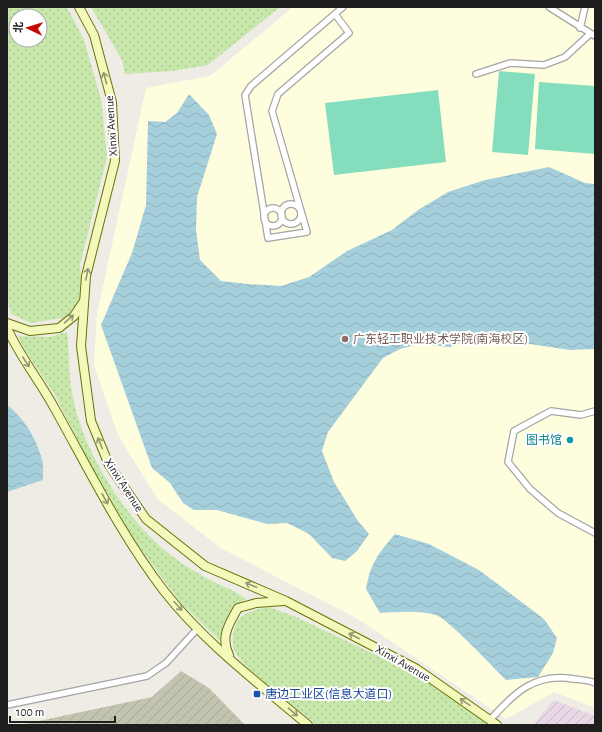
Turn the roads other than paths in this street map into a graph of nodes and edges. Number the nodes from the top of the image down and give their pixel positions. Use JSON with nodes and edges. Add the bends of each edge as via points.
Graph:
{"nodes":[{"id":1,"x":79,"y":7,"type":"edge"},
{"id":2,"x":343,"y":7,"type":"edge"},
{"id":3,"x":549,"y":7,"type":"edge"},
{"id":4,"x":585,"y":7,"type":"edge"},
{"id":5,"x":335,"y":14,"type":"junction"},
{"id":6,"x":580,"y":28,"type":"junction"},
{"id":7,"x":592,"y":35,"type":"edge"},
{"id":8,"x":476,"y":74,"type":"dead end"},
{"id":9,"x":301,"y":213,"type":"junction"},
{"id":10,"x":282,"y":216,"type":"junction"},
{"id":11,"x":265,"y":219,"type":"junction"},
{"id":12,"x":84,"y":300,"type":"junction"},
{"id":13,"x":7,"y":323,"type":"edge"},
{"id":14,"x":7,"y":328,"type":"edge"},
{"id":15,"x":595,"y":411,"type":"edge"},
{"id":16,"x":595,"y":533,"type":"edge"},
{"id":17,"x":286,"y":601,"type":"junction"},
{"id":18,"x":198,"y":628,"type":"junction"},
{"id":19,"x":232,"y":659,"type":"junction"},
{"id":20,"x":595,"y":683,"type":"edge"},
{"id":21,"x":7,"y":705,"type":"edge"},
{"id":22,"x":490,"y":720,"type":"junction"},
{"id":23,"x":308,"y":725,"type":"edge"},
{"id":24,"x":497,"y":725,"type":"edge"}],
"edges":[{"from":12,"to":1,"type":"main road","name":"Xinxi Avenue","one_way":true,"via":[[86,276],[115,161],[112,102],[94,35]]},
{"from":2,"to":5,"type":"street"},
{"from":3,"to":6,"type":"street"},
{"from":4,"to":6,"type":"street"},
{"from":5,"to":9,"type":"street","via":[[349,32],[278,94],[272,111]]},
{"from":5,"to":11,"type":"street","via":[[251,86],[245,95]]},
{"from":6,"to":7,"type":"street"},
{"from":7,"to":8,"type":"street","via":[[565,57],[544,65],[510,63]]},
{"from":9,"to":10,"type":"street","via":[[300,219],[291,224],[285,222]]},
{"from":9,"to":10,"type":"street","via":[[298,207],[290,205],[284,207]]},
{"from":9,"to":11,"type":"street","via":[[307,232],[268,238]]},
{"from":10,"to":11,"type":"street","via":[[279,224],[273,226]]},
{"from":10,"to":11,"type":"street","via":[[277,210],[272,209],[266,213]]},
{"from":13,"to":12,"type":"main road","one_way":true,"via":[[30,331],[59,328],[74,316]]},
{"from":17,"to":12,"type":"main road","name":"Xinxi Avenue","one_way":true,"via":[[206,566],[146,519],[109,465],[91,421],[81,346]]},
{"from":14,"to":18,"type":"main road","name":"Xinxi Avenue","one_way":true,"via":[[126,536],[164,591]]},
{"from":15,"to":16,"type":"street","via":[[581,415],[551,412],[514,431],[508,462],[530,489],[558,513]]},
{"from":17,"to":19,"type":"main road","via":[[256,603],[238,608],[228,625],[224,645]]},
{"from":22,"to":17,"type":"main road","name":"Xinxi Avenue","one_way":true,"via":[[417,669]]},
{"from":18,"to":19,"type":"main road","name":"Xinxi Avenue"},
{"from":18,"to":21,"type":"street","via":[[166,663],[146,676]]},
{"from":19,"to":23,"type":"main road","name":"Xinxi Avenue","one_way":true},
{"from":20,"to":22,"type":"street","via":[[562,677],[539,680],[512,696]]},
{"from":22,"to":24,"type":"main road","name":"Xinxi Avenue"}]}
